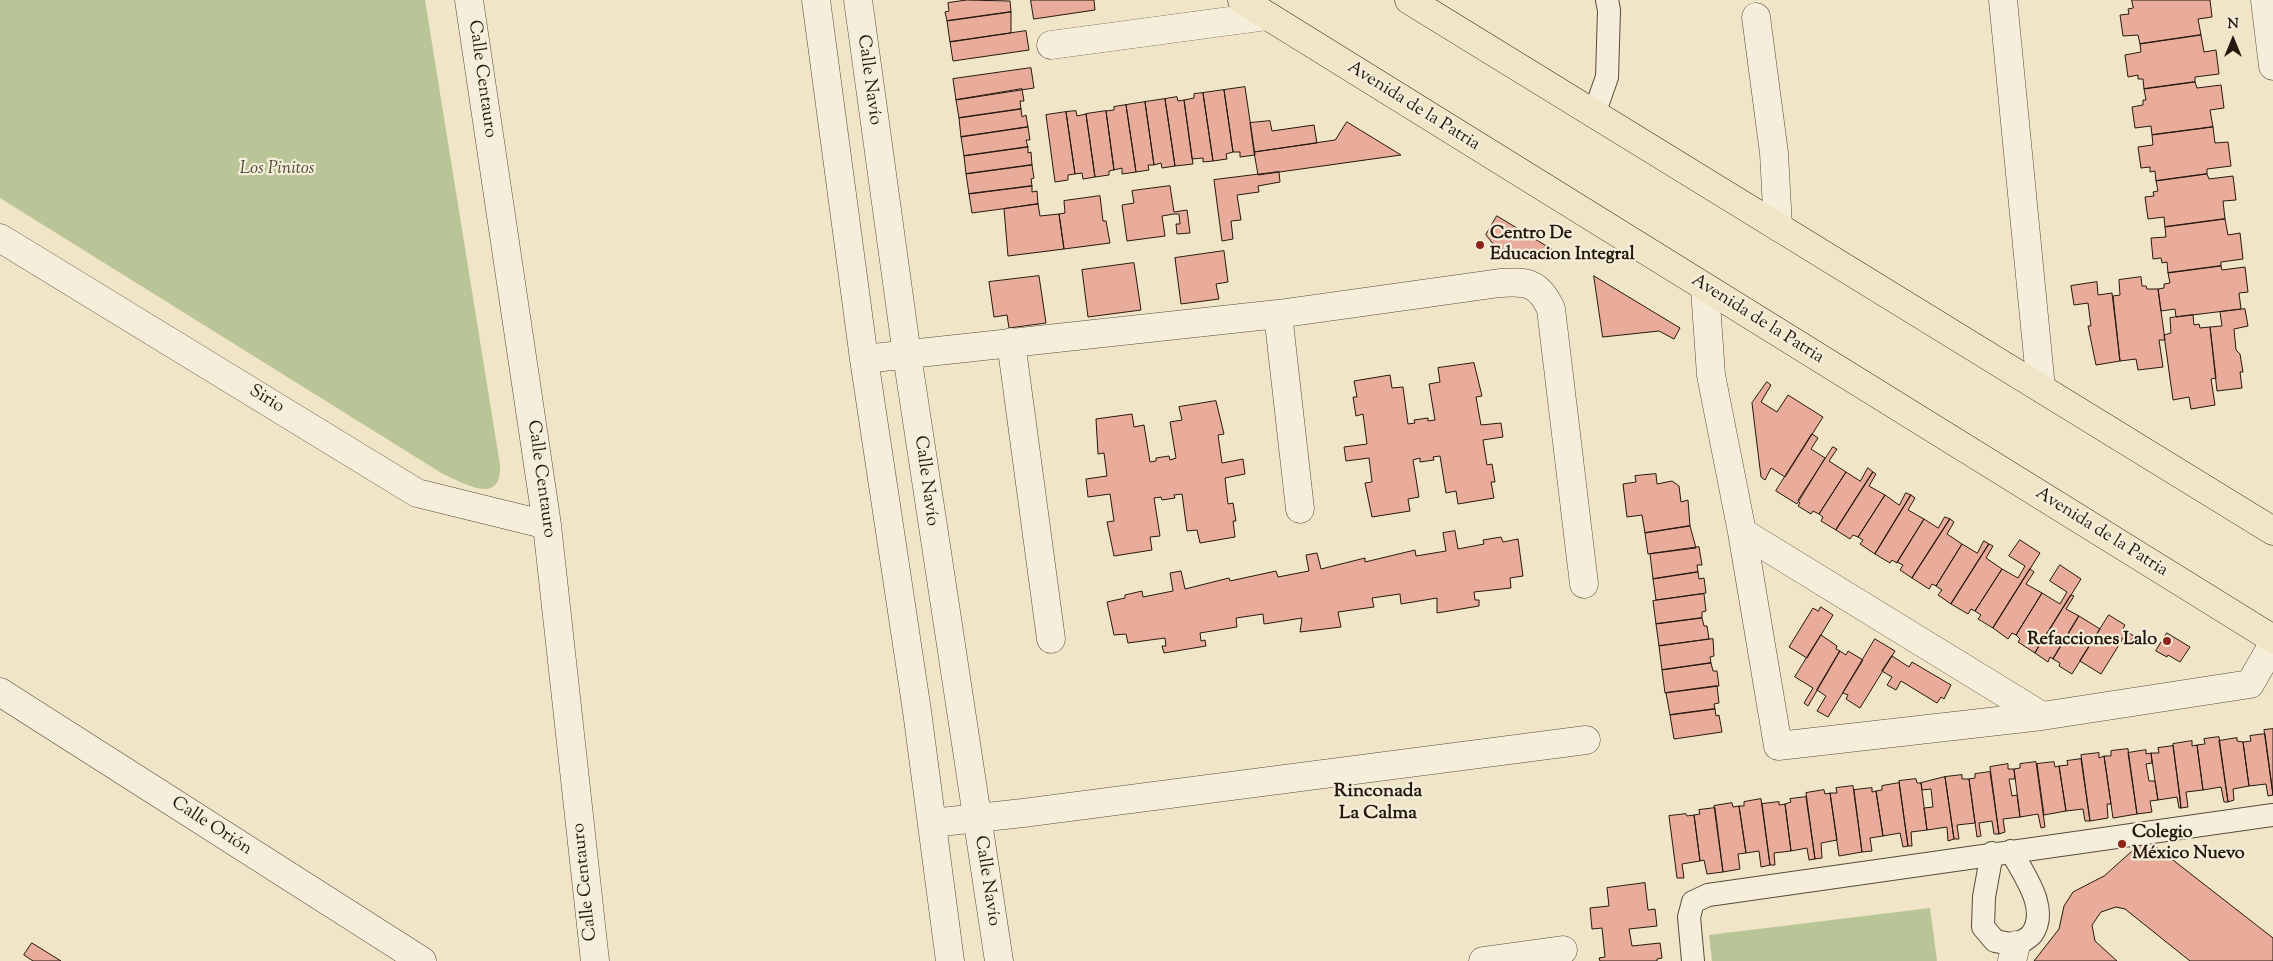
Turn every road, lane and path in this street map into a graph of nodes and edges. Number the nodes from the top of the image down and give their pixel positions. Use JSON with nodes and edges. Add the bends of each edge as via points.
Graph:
{"nodes":[{"id":1,"x":469,"y":0,"type":"edge"},
{"id":2,"x":816,"y":0,"type":"edge"},
{"id":3,"x":858,"y":0,"type":"edge"},
{"id":4,"x":1242,"y":0,"type":"edge"},
{"id":5,"x":1409,"y":0,"type":"edge"},
{"id":6,"x":1607,"y":0,"type":"edge"},
{"id":7,"x":2003,"y":0,"type":"edge"},
{"id":8,"x":2265,"y":0,"type":"edge"},
{"id":9,"x":1268,"y":16,"type":"junction"},
{"id":10,"x":1756,"y":17,"type":"dead end"},
{"id":11,"x":1051,"y":45,"type":"dead end"},
{"id":12,"x":2273,"y":66,"type":"edge"},
{"id":13,"x":1594,"y":114,"type":"junction"},
{"id":14,"x":1778,"y":227,"type":"junction"},
{"id":15,"x":0,"y":238,"type":"edge"},
{"id":16,"x":1705,"y":289,"type":"junction"},
{"id":17,"x":1278,"y":314,"type":"junction"},
{"id":18,"x":1011,"y":342,"type":"junction"},
{"id":19,"x":907,"y":355,"type":"junction"},
{"id":20,"x":864,"y":359,"type":"junction"},
{"id":21,"x":2041,"y":388,"type":"junction"},
{"id":22,"x":1300,"y":509,"type":"dead end"},
{"id":23,"x":547,"y":525,"type":"junction"},
{"id":24,"x":2273,"y":531,"type":"edge"},
{"id":25,"x":1742,"y":532,"type":"junction"},
{"id":26,"x":1584,"y":584,"type":"dead end"},
{"id":27,"x":1051,"y":639,"type":"dead end"},
{"id":28,"x":2273,"y":639,"type":"edge"},
{"id":29,"x":2273,"y":644,"type":"edge"},
{"id":30,"x":0,"y":692,"type":"edge"},
{"id":31,"x":2042,"y":716,"type":"junction"},
{"id":32,"x":1586,"y":740,"type":"dead end"},
{"id":33,"x":2273,"y":815,"type":"edge"},
{"id":34,"x":976,"y":817,"type":"junction"},
{"id":35,"x":932,"y":823,"type":"junction"},
{"id":36,"x":2001,"y":852,"type":"junction"},
{"id":37,"x":1563,"y":950,"type":"dead end"},
{"id":38,"x":2014,"y":953,"type":"edge"},
{"id":39,"x":422,"y":961,"type":"edge"},
{"id":40,"x":595,"y":961,"type":"edge"},
{"id":41,"x":950,"y":961,"type":"edge"},
{"id":42,"x":999,"y":961,"type":"edge"},
{"id":43,"x":1483,"y":961,"type":"edge"},
{"id":44,"x":1693,"y":961,"type":"edge"}],
"edges":[{"from":1,"to":23,"type":"street","name":"Calle Centauro"},
{"from":2,"to":20,"type":"street"},
{"from":3,"to":19,"type":"street","name":"Calle Navío"},
{"from":4,"to":9,"type":"main road","name":"Avenida de la Patria"},
{"from":5,"to":13,"type":"main road"},
{"from":6,"to":13,"type":"lane","via":[[1607,77]]},
{"from":7,"to":21,"type":"street"},
{"from":8,"to":12,"type":"street"},
{"from":9,"to":11,"type":"street"},
{"from":9,"to":16,"type":"main road","name":"Avenida de la Patria"},
{"from":10,"to":14,"type":"street","via":[[1774,153]]},
{"from":13,"to":14,"type":"main road"},
{"from":14,"to":21,"type":"main road"},
{"from":15,"to":23,"type":"street","name":"Sirio","via":[[418,493]]},
{"from":16,"to":25,"type":"street","via":[[1711,376]]},
{"from":16,"to":28,"type":"main road","name":"Avenida de la Patria"},
{"from":17,"to":18,"type":"street"},
{"from":17,"to":22,"type":"street"},
{"from":17,"to":26,"type":"street","via":[[1516,282],[1532,284],[1545,295],[1551,309]]},
{"from":18,"to":19,"type":"street"},
{"from":18,"to":27,"type":"street"},
{"from":19,"to":20,"type":"street"},
{"from":19,"to":34,"type":"street","name":"Calle Navío"},
{"from":20,"to":35,"type":"street"},
{"from":21,"to":24,"type":"main road"},
{"from":23,"to":40,"type":"street","name":"Calle Centauro"},
{"from":25,"to":31,"type":"street"},
{"from":25,"to":31,"type":"street","via":[[1778,746]]},
{"from":29,"to":31,"type":"street","via":[[2250,684]]},
{"from":30,"to":39,"type":"street","name":"Calle Orión"},
{"from":32,"to":34,"type":"street"},
{"from":33,"to":36,"type":"lane"},
{"from":34,"to":35,"type":"street"},
{"from":34,"to":42,"type":"street","name":"Calle Navío"},
{"from":35,"to":41,"type":"street"},
{"from":36,"to":38,"type":"lane","via":[[1984,897],[1983,927],[1995,941]]},
{"from":36,"to":38,"type":"lane","via":[[2032,891],[2040,915],[2032,934]]},
{"from":36,"to":44,"type":"lane","via":[[1708,895],[1693,902],[1689,917]]},
{"from":37,"to":43,"type":"street"}]}
